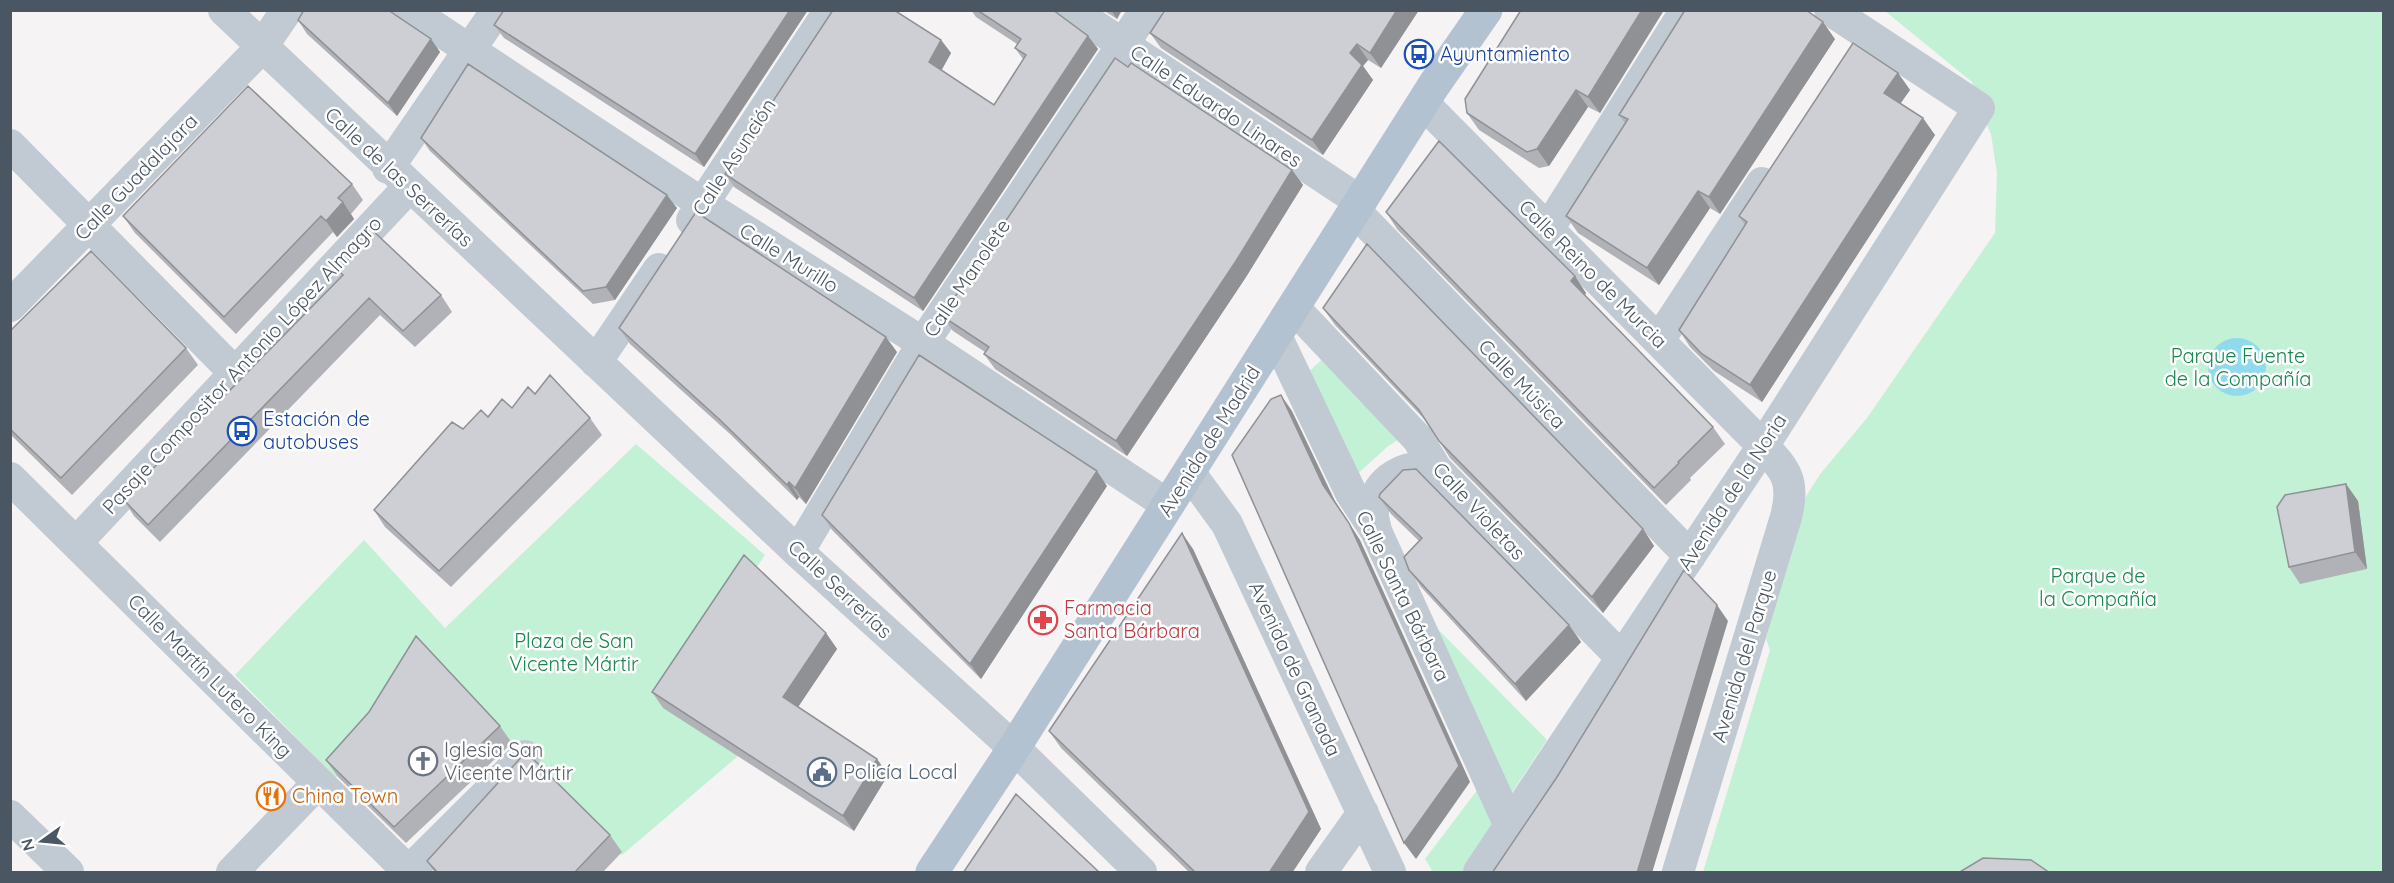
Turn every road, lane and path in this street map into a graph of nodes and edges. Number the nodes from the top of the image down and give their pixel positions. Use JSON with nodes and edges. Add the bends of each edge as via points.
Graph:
{"nodes":[{"id":1,"x":225,"y":10,"type":"edge"},
{"id":2,"x":287,"y":10,"type":"edge"},
{"id":3,"x":409,"y":10,"type":"edge"},
{"id":4,"x":498,"y":10,"type":"edge"},
{"id":5,"x":830,"y":10,"type":"edge"},
{"id":6,"x":1071,"y":10,"type":"edge"},
{"id":7,"x":1146,"y":10,"type":"edge"},
{"id":8,"x":1486,"y":10,"type":"edge"},
{"id":9,"x":1686,"y":10,"type":"edge"},
{"id":10,"x":1830,"y":10,"type":"edge"},
{"id":11,"x":1123,"y":44,"type":"junction"},
{"id":12,"x":261,"y":48,"type":"junction"},
{"id":13,"x":471,"y":52,"type":"junction"},
{"id":14,"x":1424,"y":103,"type":"junction"},
{"id":15,"x":10,"y":145,"type":"edge"},
{"id":16,"x":1777,"y":161,"type":"edge"},
{"id":17,"x":399,"y":177,"type":"junction"},
{"id":18,"x":703,"y":204,"type":"junction"},
{"id":19,"x":1358,"y":207,"type":"junction"},
{"id":20,"x":91,"y":224,"type":"junction"},
{"id":21,"x":1548,"y":229,"type":"junction"},
{"id":22,"x":10,"y":306,"type":"edge"},
{"id":23,"x":537,"y":307,"type":"joint"},
{"id":24,"x":1294,"y":308,"type":"junction"},
{"id":25,"x":1276,"y":336,"type":"junction"},
{"id":26,"x":1659,"y":340,"type":"junction"},
{"id":27,"x":923,"y":343,"type":"junction"},
{"id":28,"x":596,"y":362,"type":"junction"},
{"id":29,"x":235,"y":373,"type":"junction"},
{"id":30,"x":1763,"y":446,"type":"junction"},
{"id":31,"x":1436,"y":469,"type":"junction"},
{"id":32,"x":1190,"y":472,"type":"junction"},
{"id":33,"x":10,"y":478,"type":"edge"},
{"id":34,"x":1168,"y":506,"type":"junction"},
{"id":35,"x":1376,"y":531,"type":"junction"},
{"id":36,"x":76,"y":543,"type":"junction"},
{"id":37,"x":798,"y":552,"type":"junction"},
{"id":38,"x":1690,"y":556,"type":"junction"},
{"id":39,"x":1622,"y":658,"type":"junction"},
{"id":40,"x":1014,"y":748,"type":"junction"},
{"id":41,"x":525,"y":756,"type":"edge"},
{"id":42,"x":318,"y":783,"type":"junction"},
{"id":43,"x":1362,"y":813,"type":"junction"},
{"id":44,"x":10,"y":816,"type":"edge"},
{"id":45,"x":1510,"y":826,"type":"junction"},
{"id":46,"x":409,"y":872,"type":"edge"},
{"id":47,"x":68,"y":873,"type":"edge"},
{"id":48,"x":232,"y":873,"type":"edge"},
{"id":49,"x":932,"y":873,"type":"edge"},
{"id":50,"x":1141,"y":873,"type":"edge"},
{"id":51,"x":1322,"y":873,"type":"edge"},
{"id":52,"x":1390,"y":873,"type":"edge"},
{"id":53,"x":1479,"y":873,"type":"edge"},
{"id":54,"x":1678,"y":873,"type":"edge"}],
"edges":[{"from":1,"to":12,"type":"street"},
{"from":2,"to":12,"type":"street","name":"Calle Guadalajara"},
{"from":3,"to":13,"type":"street","name":"Calle Murillo"},
{"from":4,"to":13,"type":"street","name":"Pasaje Compositor Antonio López Almagro"},
{"from":5,"to":18,"type":"street","name":"Calle Asunción"},
{"from":6,"to":11,"type":"street","name":"Calle Eduardo Linares"},
{"from":7,"to":11,"type":"street","name":"Calle Manolete"},
{"from":8,"to":14,"type":"main road","name":"Avenida de Madrid"},
{"from":9,"to":21,"type":"street"},
{"from":10,"to":30,"type":"street","name":"Avenida de la Noria","via":[[1855,41],[1979,108]]},
{"from":11,"to":19,"type":"street","name":"Calle Eduardo Linares"},
{"from":11,"to":27,"type":"street","name":"Calle Manolete"},
{"from":12,"to":17,"type":"street","name":"Calle de las Serrerías"},
{"from":12,"to":20,"type":"street","name":"Calle Guadalajara"},
{"from":13,"to":17,"type":"street","name":"Pasaje Compositor Antonio López Almagro"},
{"from":13,"to":18,"type":"street","name":"Calle Murillo"},
{"from":14,"to":19,"type":"main road","name":"Avenida de Madrid"},
{"from":14,"to":21,"type":"street","name":"Calle Reino de Murcia"},
{"from":15,"to":20,"type":"street"},
{"from":16,"to":26,"type":"street"},
{"from":17,"to":23,"type":"street","name":"Calle de las Serrerías"},
{"from":17,"to":29,"type":"street","name":"Pasaje Compositor Antonio López Almagro"},
{"from":18,"to":27,"type":"street","name":"Calle Murillo"},
{"from":18,"to":28,"type":"street","name":"Calle Asunción"},
{"from":19,"to":24,"type":"main road","name":"Avenida de Madrid"},
{"from":19,"to":38,"type":"street","name":"Calle Música"},
{"from":20,"to":22,"type":"street","name":"Calle Guadalajara"},
{"from":20,"to":29,"type":"street"},
{"from":21,"to":26,"type":"street","name":"Calle Reino de Murcia"},
{"from":23,"to":28,"type":"street","name":"Calle Serrerías"},
{"from":24,"to":25,"type":"main road","name":"Avenida de Madrid"},
{"from":24,"to":31,"type":"street","name":"Calle Violetas","via":[[1418,439]]},
{"from":25,"to":32,"type":"main road","name":"Avenida de Madrid"},
{"from":25,"to":35,"type":"street","name":"Calle Santa Bárbara","via":[[1351,493]]},
{"from":26,"to":30,"type":"street","name":"Calle Reino de Murcia"},
{"from":27,"to":34,"type":"street","name":"Calle Murillo"},
{"from":27,"to":37,"type":"street","name":"Calle Manolete"},
{"from":28,"to":37,"type":"street","name":"Calle Serrerías"},
{"from":29,"to":36,"type":"street","name":"Pasaje Compositor Antonio López Almagro"},
{"from":30,"to":38,"type":"street","name":"Avenida de la Noria"},
{"from":30,"to":54,"type":"street","name":"Avenida del Parque","via":[[1784,467],[1791,499]]},
{"from":31,"to":35,"type":"street","via":[[1419,466],[1390,478],[1379,492],[1373,511]]},
{"from":31,"to":39,"type":"street","name":"Calle Violetas"},
{"from":32,"to":34,"type":"main road","name":"Avenida de Madrid"},
{"from":32,"to":43,"type":"street","name":"Avenida de Granada","via":[[1227,524]]},
{"from":33,"to":36,"type":"street","name":"Calle Martín Lutero King"},
{"from":34,"to":40,"type":"main road","name":"Avenida de Madrid"},
{"from":35,"to":45,"type":"street","name":"Calle Santa Bárbara"},
{"from":36,"to":42,"type":"street","name":"Calle Martín Lutero King"},
{"from":37,"to":40,"type":"street","name":"Calle Serrerías"},
{"from":38,"to":39,"type":"street","name":"Avenida de la Noria"},
{"from":39,"to":45,"type":"street","name":"Avenida de la Noria"},
{"from":40,"to":49,"type":"main road","name":"Avenida de Madrid"},
{"from":40,"to":50,"type":"street","name":"Calle Serrerías"},
{"from":41,"to":46,"type":"street"},
{"from":42,"to":46,"type":"street","name":"Calle Martín Lutero King"},
{"from":42,"to":48,"type":"street"},
{"from":43,"to":51,"type":"street"},
{"from":43,"to":52,"type":"street","name":"Avenida de Granada"},
{"from":44,"to":47,"type":"street"},
{"from":45,"to":53,"type":"street","name":"Avenida de la Noria"}]}
